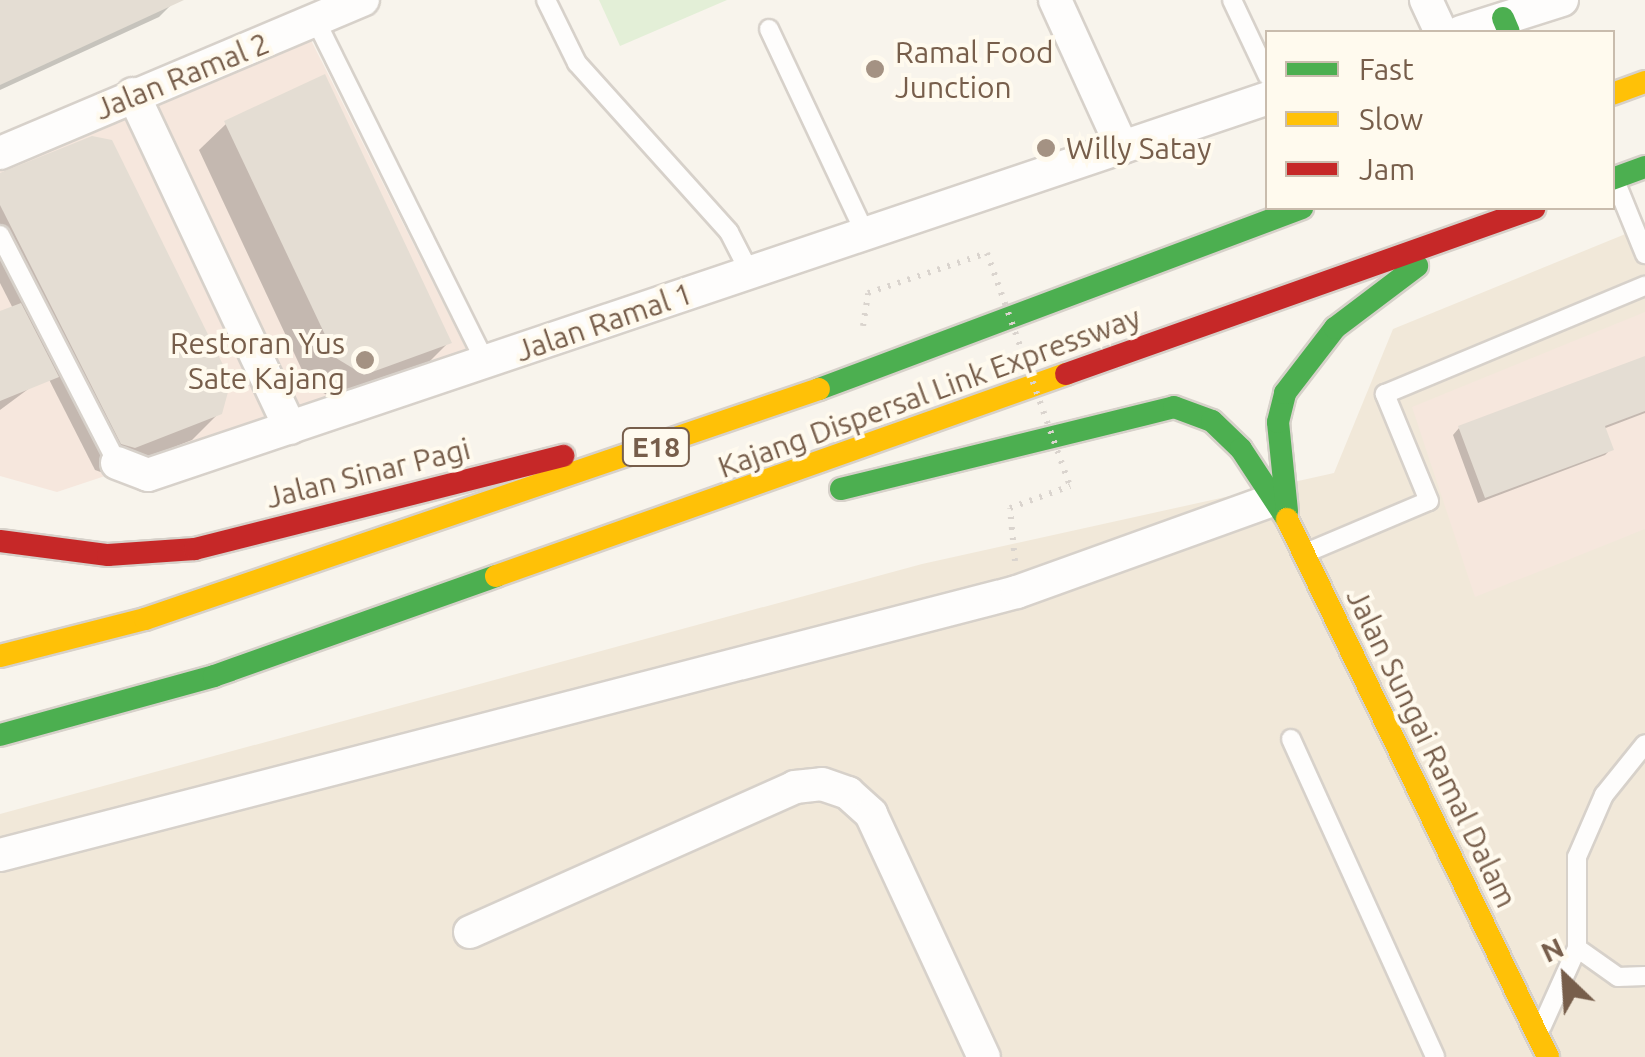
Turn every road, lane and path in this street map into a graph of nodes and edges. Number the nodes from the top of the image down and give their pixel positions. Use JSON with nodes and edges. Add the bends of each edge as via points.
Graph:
{"nodes":[{"id":1,"x":364,"y":0,"type":"edge"},
{"id":2,"x":546,"y":0,"type":"edge"},
{"id":3,"x":1055,"y":0,"type":"edge"},
{"id":4,"x":1232,"y":0,"type":"edge"},
{"id":5,"x":1426,"y":0,"type":"edge"},
{"id":6,"x":1562,"y":0,"type":"edge"},
{"id":7,"x":316,"y":22,"type":"junction"},
{"id":8,"x":1490,"y":23,"type":"edge"},
{"id":9,"x":769,"y":29,"type":"dead end"},
{"id":10,"x":1440,"y":30,"type":"edge"},
{"id":11,"x":1265,"y":70,"type":"edge"},
{"id":12,"x":1645,"y":82,"type":"edge"},
{"id":13,"x":1615,"y":93,"type":"edge"},
{"id":14,"x":133,"y":94,"type":"junction"},
{"id":15,"x":1265,"y":99,"type":"edge"},
{"id":16,"x":1122,"y":147,"type":"junction"},
{"id":17,"x":0,"y":153,"type":"edge"},
{"id":18,"x":1645,"y":167,"type":"edge"},
{"id":19,"x":1615,"y":177,"type":"edge"},
{"id":20,"x":1615,"y":183,"type":"edge"},
{"id":21,"x":1267,"y":210,"type":"edge"},
{"id":22,"x":1296,"y":210,"type":"edge"},
{"id":23,"x":1528,"y":210,"type":"edge"},
{"id":24,"x":865,"y":234,"type":"junction"},
{"id":25,"x":0,"y":235,"type":"edge"},
{"id":26,"x":1453,"y":237,"type":"junction"},
{"id":27,"x":1174,"y":254,"type":"junction"},
{"id":28,"x":1645,"y":254,"type":"edge"},
{"id":29,"x":750,"y":273,"type":"junction"},
{"id":30,"x":1645,"y":286,"type":"edge"},
{"id":31,"x":485,"y":362,"type":"junction"},
{"id":32,"x":858,"y":373,"type":"junction"},
{"id":33,"x":748,"y":416,"type":"junction"},
{"id":34,"x":290,"y":428,"type":"junction"},
{"id":35,"x":117,"y":463,"type":"joint"},
{"id":36,"x":812,"y":496,"type":"dead end"},
{"id":37,"x":1281,"y":509,"type":"junction"},
{"id":38,"x":754,"y":511,"type":"dead end"},
{"id":39,"x":0,"y":541,"type":"edge"},
{"id":40,"x":1304,"y":554,"type":"junction"},
{"id":41,"x":489,"y":580,"type":"junction"},
{"id":42,"x":1017,"y":592,"type":"junction"},
{"id":43,"x":0,"y":656,"type":"edge"},
{"id":44,"x":0,"y":735,"type":"edge"},
{"id":45,"x":1291,"y":739,"type":"dead end"},
{"id":46,"x":1645,"y":744,"type":"edge"},
{"id":47,"x":0,"y":855,"type":"edge"},
{"id":48,"x":470,"y":932,"type":"dead end"},
{"id":49,"x":1576,"y":948,"type":"junction"},
{"id":50,"x":1645,"y":976,"type":"edge"},
{"id":51,"x":1543,"y":1046,"type":"edge"},
{"id":52,"x":984,"y":1057,"type":"edge"},
{"id":53,"x":1435,"y":1057,"type":"edge"}],
"edges":[{"from":1,"to":7,"type":"street","name":"Jalan Ramal 2"},
{"from":2,"to":29,"type":"lane","via":[[576,63],[729,232]]},
{"from":3,"to":16,"type":"street"},
{"from":4,"to":11,"type":"lane"},
{"from":5,"to":10,"type":"street"},
{"from":6,"to":8,"type":"street"},
{"from":7,"to":14,"type":"street","name":"Jalan Ramal 2"},
{"from":7,"to":31,"type":"lane"},
{"from":9,"to":24,"type":"lane"},
{"from":12,"to":13,"type":"main road"},
{"from":14,"to":17,"type":"street","name":"Jalan Ramal 2"},
{"from":14,"to":34,"type":"street"},
{"from":15,"to":16,"type":"street","name":"Jalan Ramal 1"},
{"from":16,"to":24,"type":"street","name":"Jalan Ramal 1"},
{"from":18,"to":19,"type":"main road"},
{"from":20,"to":28,"type":"lane"},
{"from":21,"to":27,"type":"main road"},
{"from":22,"to":27,"type":"main road","name":"Kajang Dispersal Link Expressway","number":"E18"},
{"from":23,"to":26,"type":"main road","name":"Kajang Dispersal Link Expressway","number":"E18"},
{"from":24,"to":29,"type":"street","name":"Jalan Ramal 1"},
{"from":25,"to":35,"type":"lane"},
{"from":26,"to":37,"type":"main road","via":[[1336,328],[1298,370],[1278,422]]},
{"from":26,"to":41,"type":"main road","name":"Kajang Dispersal Link Expressway","number":"E18"},
{"from":27,"to":32,"type":"main road","name":"Kajang Dispersal Link Expressway","number":"E18"},
{"from":29,"to":31,"type":"street","name":"Jalan Ramal 1"},
{"from":30,"to":40,"type":"lane","via":[[1385,394],[1429,501]]},
{"from":31,"to":34,"type":"street","name":"Jalan Ramal 1"},
{"from":32,"to":33,"type":"main road","name":"Kajang Dispersal Link Expressway","number":"E18"},
{"from":32,"to":42,"type":"path","bridge":true,"via":[[868,293],[987,253],[1070,486],[1010,508]]},
{"from":33,"to":39,"type":"main road","name":"Jalan Sinar Pagi","via":[[425,487],[195,549],[108,555]]},
{"from":33,"to":43,"type":"main road","name":"Kajang Dispersal Link Expressway","number":"E18","via":[[145,619]]},
{"from":34,"to":35,"type":"street","name":"Jalan Ramal 1","via":[[148,475]]},
{"from":36,"to":37,"type":"main road","via":[[1174,408],[1212,422],[1241,448]]},
{"from":37,"to":40,"type":"main road","name":"Jalan Sungai Ramal Dalam"},
{"from":37,"to":42,"type":"street"},
{"from":38,"to":41,"type":"main road"},
{"from":40,"to":51,"type":"main road","name":"Jalan Sungai Ramal Dalam"},
{"from":41,"to":44,"type":"main road","name":"Kajang Dispersal Link Expressway","number":"E18","via":[[214,676]]},
{"from":42,"to":47,"type":"street"},
{"from":45,"to":53,"type":"lane"},
{"from":46,"to":49,"type":"lane","via":[[1604,795],[1577,857]]},
{"from":48,"to":52,"type":"street","via":[[795,787],[822,784],[848,793],[871,814]]},
{"from":49,"to":50,"type":"lane","via":[[1618,977]]},
{"from":49,"to":51,"type":"lane"}]}
